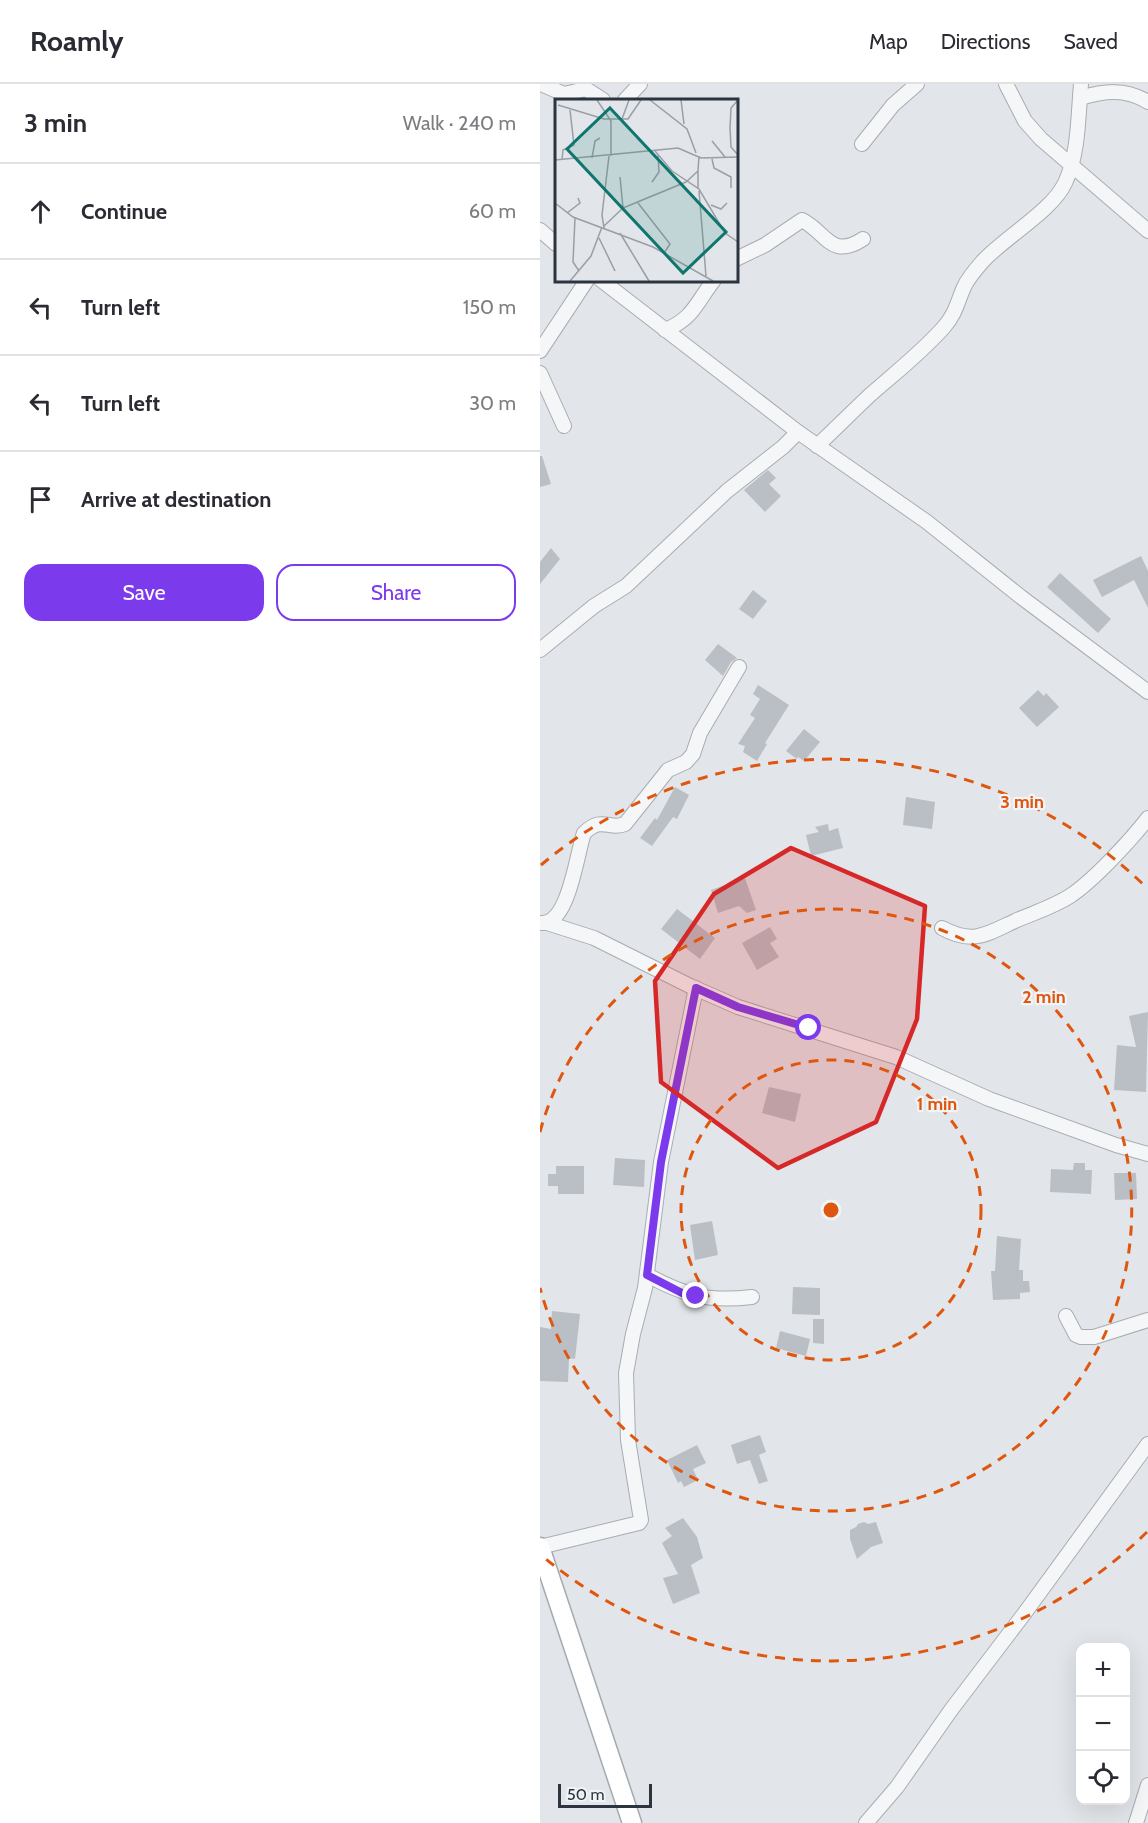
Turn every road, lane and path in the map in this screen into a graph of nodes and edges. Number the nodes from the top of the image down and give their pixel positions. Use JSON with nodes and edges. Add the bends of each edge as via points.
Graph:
{"nodes":[{"id":1,"x":541,"y":84,"type":"edge"},
{"id":2,"x":640,"y":84,"type":"edge"},
{"id":3,"x":917,"y":84,"type":"edge"},
{"id":4,"x":1006,"y":84,"type":"edge"},
{"id":5,"x":1080,"y":91,"type":"edge"},
{"id":6,"x":601,"y":99,"type":"edge"},
{"id":7,"x":626,"y":99,"type":"edge"},
{"id":8,"x":1148,"y":102,"type":"edge"},
{"id":9,"x":862,"y":144,"type":"dead end"},
{"id":10,"x":1072,"y":166,"type":"junction"},
{"id":11,"x":540,"y":230,"type":"edge"},
{"id":12,"x":1148,"y":231,"type":"edge"},
{"id":13,"x":863,"y":239,"type":"dead end"},
{"id":14,"x":555,"y":243,"type":"edge"},
{"id":15,"x":738,"y":258,"type":"edge"},
{"id":16,"x":585,"y":282,"type":"edge"},
{"id":17,"x":604,"y":282,"type":"edge"},
{"id":18,"x":713,"y":282,"type":"edge"},
{"id":19,"x":665,"y":330,"type":"junction"},
{"id":20,"x":540,"y":351,"type":"edge"},
{"id":21,"x":540,"y":374,"type":"edge"},
{"id":22,"x":564,"y":426,"type":"dead end"},
{"id":23,"x":798,"y":432,"type":"junction"},
{"id":24,"x":817,"y":446,"type":"junction"},
{"id":25,"x":540,"y":650,"type":"edge"},
{"id":26,"x":739,"y":667,"type":"dead end"},
{"id":27,"x":1148,"y":692,"type":"edge"},
{"id":28,"x":1148,"y":818,"type":"edge"},
{"id":29,"x":543,"y":923,"type":"edge"},
{"id":30,"x":942,"y":928,"type":"dead end"},
{"id":31,"x":696,"y":988,"type":"junction"},
{"id":32,"x":1148,"y":1154,"type":"edge"},
{"id":33,"x":647,"y":1275,"type":"junction"},
{"id":34,"x":753,"y":1297,"type":"dead end"},
{"id":35,"x":1066,"y":1316,"type":"dead end"},
{"id":36,"x":1148,"y":1320,"type":"edge"},
{"id":37,"x":1148,"y":1444,"type":"edge"},
{"id":38,"x":540,"y":1547,"type":"edge"},
{"id":39,"x":1148,"y":1785,"type":"edge"},
{"id":40,"x":632,"y":1823,"type":"edge"},
{"id":41,"x":866,"y":1823,"type":"edge"},
{"id":42,"x":1136,"y":1823,"type":"edge"}],
"edges":[{"from":1,"to":6,"type":"street","via":[[564,94],[586,89]]},
{"from":2,"to":7,"type":"street"},
{"from":3,"to":9,"type":"street","via":[[893,105]]},
{"from":4,"to":10,"type":"street","via":[[1025,121]]},
{"from":5,"to":8,"type":"street","via":[[1124,92]]},
{"from":5,"to":10,"type":"street"},
{"from":10,"to":12,"type":"street"},
{"from":10,"to":24,"type":"street","via":[[1051,202],[995,248],[972,274],[946,325]]},
{"from":11,"to":14,"type":"street"},
{"from":13,"to":15,"type":"street","via":[[847,247],[839,246],[802,220]]},
{"from":16,"to":20,"type":"street"},
{"from":17,"to":19,"type":"street"},
{"from":18,"to":19,"type":"street","via":[[688,318]]},
{"from":19,"to":23,"type":"street"},
{"from":21,"to":22,"type":"street"},
{"from":23,"to":24,"type":"street"},
{"from":23,"to":25,"type":"street","via":[[727,491],[626,586],[594,606]]},
{"from":24,"to":27,"type":"street","via":[[927,522]]},
{"from":26,"to":29,"type":"street","via":[[686,762],[668,770],[625,824],[599,823],[584,833],[563,905],[556,917]]},
{"from":28,"to":30,"type":"street","via":[[1111,859],[1069,896],[980,937],[964,937]]},
{"from":29,"to":31,"type":"street","via":[[594,938]]},
{"from":31,"to":32,"type":"street","via":[[738,1007],[896,1057],[989,1099]]},
{"from":31,"to":33,"type":"street","via":[[661,1162]]},
{"from":33,"to":34,"type":"street","via":[[696,1296]]},
{"from":33,"to":38,"type":"street","via":[[626,1373],[628,1440],[641,1520]]},
{"from":35,"to":36,"type":"street","via":[[1076,1335],[1088,1338]]},
{"from":37,"to":41,"type":"street","via":[[897,1787]]},
{"from":38,"to":40,"type":"main road"},
{"from":39,"to":42,"type":"street"}]}
